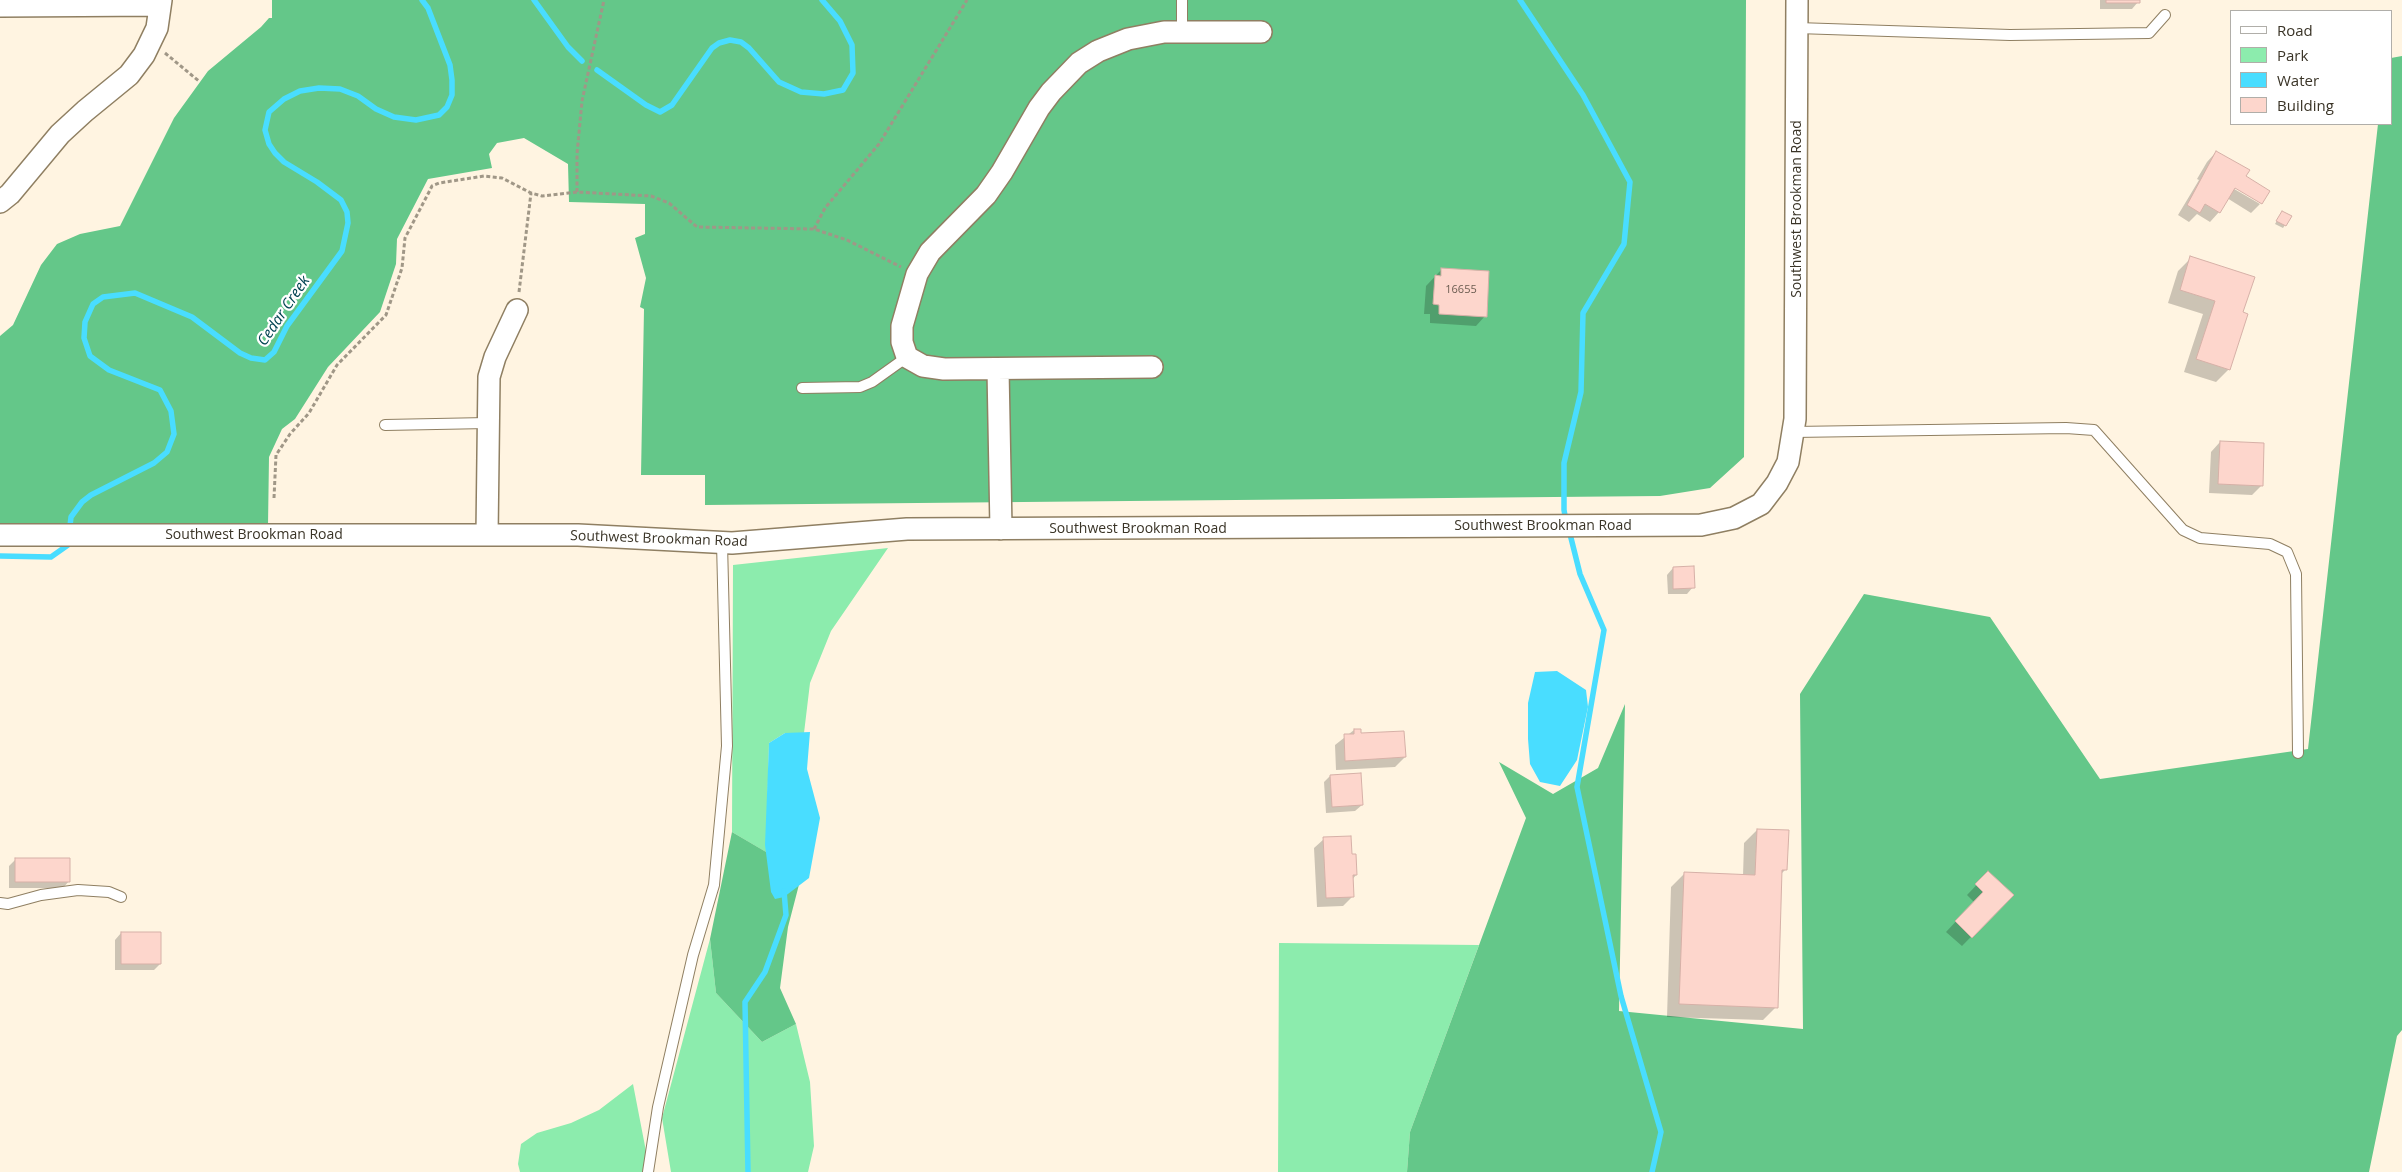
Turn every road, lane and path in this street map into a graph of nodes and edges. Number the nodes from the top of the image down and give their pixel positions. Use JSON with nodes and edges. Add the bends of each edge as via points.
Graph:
{"nodes":[{"id":1,"x":604,"y":0,"type":"edge"},
{"id":2,"x":966,"y":0,"type":"edge"},
{"id":3,"x":1182,"y":0,"type":"edge"},
{"id":4,"x":1797,"y":0,"type":"edge"},
{"id":5,"x":160,"y":2,"type":"edge"},
{"id":6,"x":0,"y":6,"type":"edge"},
{"id":7,"x":2165,"y":15,"type":"dead end"},
{"id":8,"x":1797,"y":28,"type":"junction"},
{"id":9,"x":1182,"y":32,"type":"junction"},
{"id":10,"x":1261,"y":32,"type":"dead end"},
{"id":11,"x":151,"y":41,"type":"junction"},
{"id":12,"x":200,"y":82,"type":"dead end"},
{"id":13,"x":577,"y":192,"type":"junction"},
{"id":14,"x":531,"y":193,"type":"junction"},
{"id":15,"x":0,"y":202,"type":"edge"},
{"id":16,"x":814,"y":228,"type":"junction"},
{"id":17,"x":917,"y":274,"type":"junction"},
{"id":18,"x":517,"y":310,"type":"joint"},
{"id":19,"x":907,"y":357,"type":"junction"},
{"id":20,"x":1152,"y":367,"type":"dead end"},
{"id":21,"x":998,"y":368,"type":"junction"},
{"id":22,"x":802,"y":388,"type":"dead end"},
{"id":23,"x":487,"y":423,"type":"junction"},
{"id":24,"x":385,"y":425,"type":"dead end"},
{"id":25,"x":1793,"y":432,"type":"junction"},
{"id":26,"x":274,"y":498,"type":"dead end"},
{"id":27,"x":1000,"y":529,"type":"junction"},
{"id":28,"x":0,"y":535,"type":"edge"},
{"id":29,"x":487,"y":535,"type":"junction"},
{"id":30,"x":722,"y":543,"type":"junction"},
{"id":31,"x":2298,"y":753,"type":"dead end"},
{"id":32,"x":121,"y":897,"type":"dead end"},
{"id":33,"x":0,"y":903,"type":"edge"},
{"id":34,"x":648,"y":1172,"type":"edge"}],
"edges":[{"from":1,"to":13,"type":"path","via":[[582,101]]},
{"from":2,"to":16,"type":"path","via":[[879,144],[825,208]]},
{"from":3,"to":9,"type":"lane"},
{"from":4,"to":8,"type":"street","name":"Southwest Brookman Road"},
{"from":5,"to":6,"type":"street"},
{"from":5,"to":11,"type":"street","via":[[157,28]]},
{"from":7,"to":8,"type":"lane","via":[[2149,33],[2010,35]]},
{"from":8,"to":25,"type":"street","name":"Southwest Brookman Road"},
{"from":9,"to":10,"type":"street"},
{"from":9,"to":17,"type":"street","via":[[1128,39],[1079,63],[1038,108],[986,195],[930,252]]},
{"from":11,"to":12,"type":"path"},
{"from":11,"to":15,"type":"street","via":[[129,74],[60,134]]},
{"from":13,"to":14,"type":"path","via":[[542,196]]},
{"from":13,"to":16,"type":"path","via":[[651,196],[669,203],[696,227]]},
{"from":14,"to":18,"type":"path"},
{"from":14,"to":26,"type":"path","via":[[502,178],[484,176],[432,186],[405,238],[402,268],[386,315],[338,365],[309,413],[276,455]]},
{"from":16,"to":17,"type":"path","via":[[848,240]]},
{"from":17,"to":19,"type":"street","via":[[902,326],[902,342]]},
{"from":18,"to":23,"type":"street","via":[[489,377]]},
{"from":19,"to":21,"type":"street","via":[[923,366]]},
{"from":19,"to":22,"type":"lane","via":[[860,387]]},
{"from":20,"to":21,"type":"street"},
{"from":21,"to":27,"type":"street"},
{"from":23,"to":24,"type":"lane"},
{"from":23,"to":29,"type":"street"},
{"from":25,"to":27,"type":"street","name":"Southwest Brookman Road","via":[[1788,462],[1761,504],[1734,518],[1701,525]]},
{"from":25,"to":31,"type":"lane","via":[[2094,430],[2183,530],[2200,538],[2270,544],[2288,552],[2296,574]]},
{"from":27,"to":30,"type":"street","name":"Southwest Brookman Road","via":[[907,529]]},
{"from":28,"to":29,"type":"street","name":"Southwest Brookman Road"},
{"from":29,"to":30,"type":"street","name":"Southwest Brookman Road","via":[[631,536]]},
{"from":30,"to":34,"type":"lane","via":[[727,746],[714,885],[693,955],[658,1107]]},
{"from":32,"to":33,"type":"lane","via":[[109,892],[78,890]]}]}
